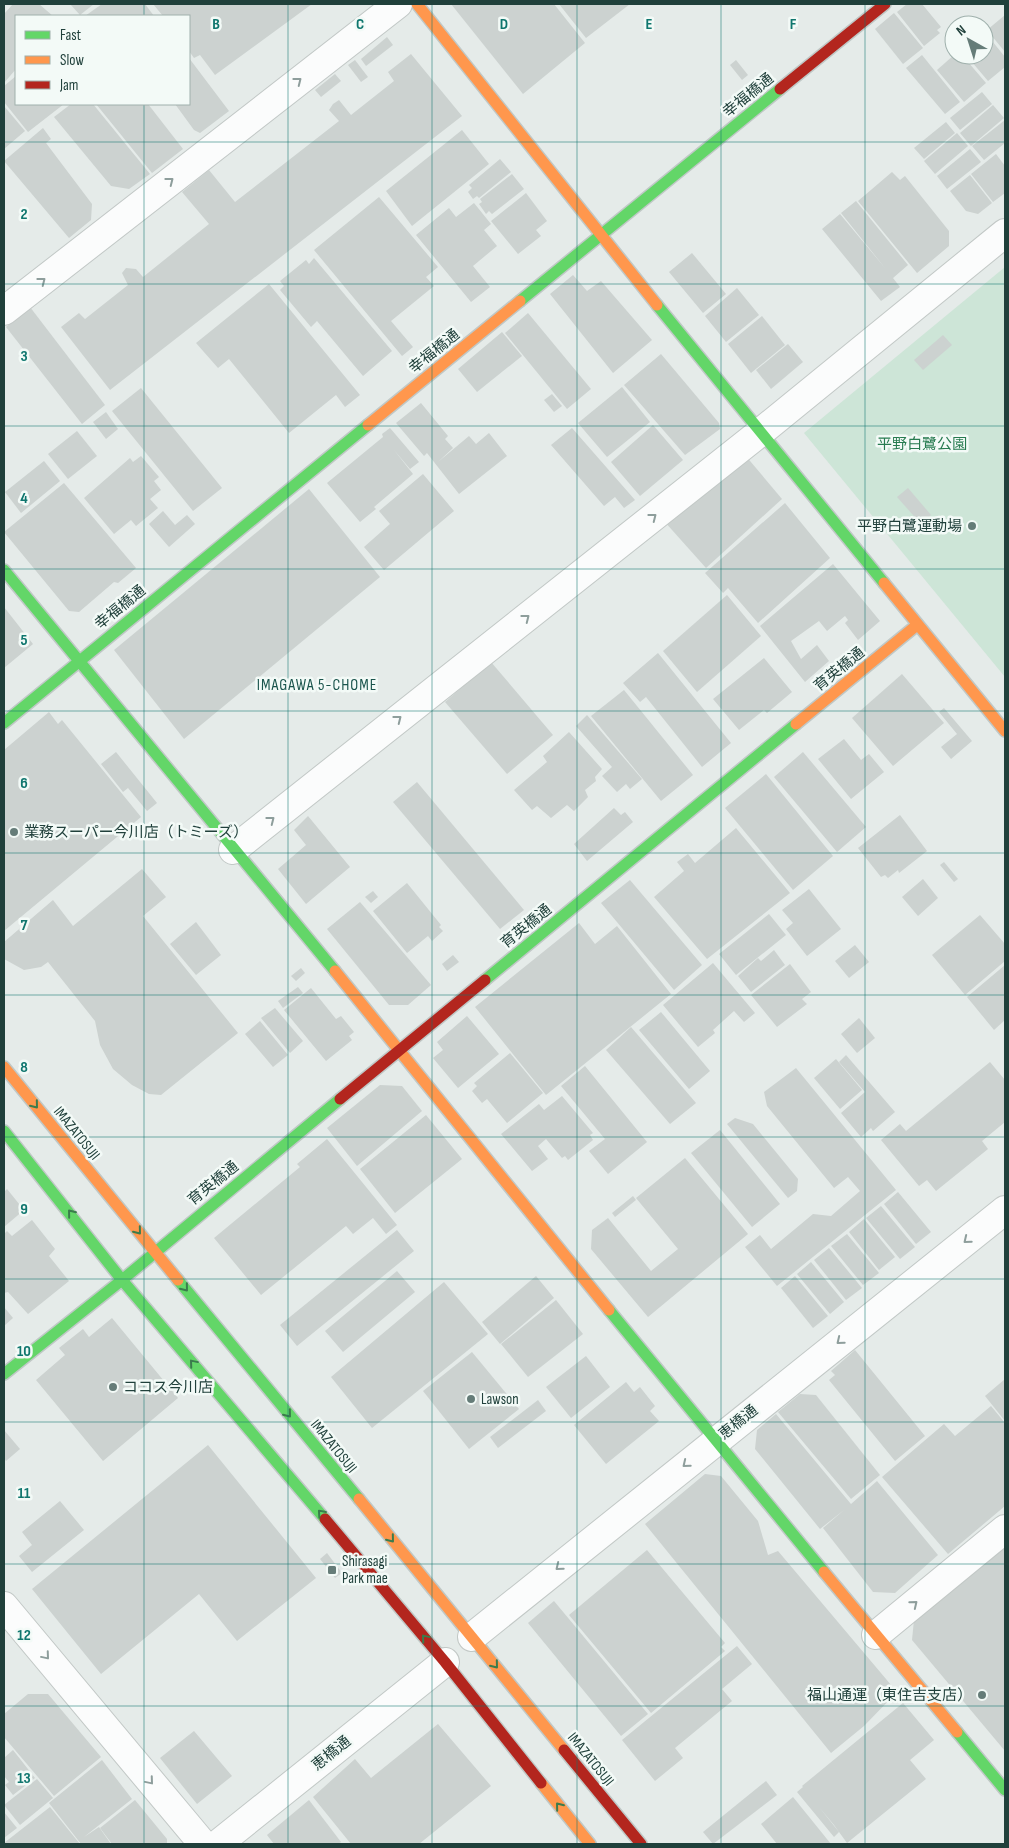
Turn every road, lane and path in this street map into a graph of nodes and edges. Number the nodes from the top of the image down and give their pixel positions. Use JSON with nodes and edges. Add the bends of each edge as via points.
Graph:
{"nodes":[{"id":1,"x":398,"y":4,"type":"edge"},
{"id":2,"x":417,"y":4,"type":"edge"},
{"id":3,"x":885,"y":4,"type":"edge"},
{"id":4,"x":1005,"y":233,"type":"edge"},
{"id":5,"x":599,"y":235,"type":"junction"},
{"id":6,"x":4,"y":311,"type":"edge"},
{"id":7,"x":762,"y":431,"type":"junction"},
{"id":8,"x":4,"y":570,"type":"edge"},
{"id":9,"x":917,"y":625,"type":"junction"},
{"id":10,"x":78,"y":661,"type":"junction"},
{"id":11,"x":4,"y":724,"type":"edge"},
{"id":12,"x":1005,"y":731,"type":"edge"},
{"id":13,"x":233,"y":850,"type":"junction"},
{"id":14,"x":399,"y":1049,"type":"junction"},
{"id":15,"x":4,"y":1067,"type":"edge"},
{"id":16,"x":4,"y":1131,"type":"edge"},
{"id":17,"x":1005,"y":1210,"type":"edge"},
{"id":18,"x":154,"y":1250,"type":"junction"},
{"id":19,"x":122,"y":1280,"type":"junction"},
{"id":20,"x":4,"y":1374,"type":"edge"},
{"id":21,"x":715,"y":1441,"type":"junction"},
{"id":22,"x":1005,"y":1529,"type":"edge"},
{"id":23,"x":4,"y":1606,"type":"edge"},
{"id":24,"x":876,"y":1635,"type":"junction"},
{"id":25,"x":472,"y":1637,"type":"junction"},
{"id":26,"x":444,"y":1662,"type":"junction"},
{"id":27,"x":1005,"y":1790,"type":"edge"},
{"id":28,"x":203,"y":1844,"type":"edge"},
{"id":29,"x":218,"y":1844,"type":"edge"},
{"id":30,"x":590,"y":1844,"type":"edge"},
{"id":31,"x":641,"y":1844,"type":"edge"}],
"edges":[{"from":6,"to":1,"type":"street","one_way":true},
{"from":2,"to":5,"type":"street"},
{"from":3,"to":5,"type":"street","name":"幸福橋通"},
{"from":4,"to":7,"type":"street"},
{"from":5,"to":7,"type":"street"},
{"from":5,"to":10,"type":"street","name":"幸福橋通"},
{"from":7,"to":9,"type":"street"},
{"from":13,"to":7,"type":"street","one_way":true},
{"from":8,"to":10,"type":"street"},
{"from":9,"to":12,"type":"street"},
{"from":9,"to":14,"type":"street","name":"育英橋通"},
{"from":10,"to":11,"type":"street","name":"幸福橋通"},
{"from":10,"to":13,"type":"street"},
{"from":13,"to":14,"type":"street"},
{"from":14,"to":18,"type":"street","name":"育英橋通"},
{"from":14,"to":21,"type":"street"},
{"from":15,"to":18,"type":"street","name":"IMAZATOSUJI","one_way":true},
{"from":19,"to":16,"type":"street","one_way":true},
{"from":17,"to":21,"type":"street","name":"恵橋通","one_way":true},
{"from":18,"to":19,"type":"street","name":"育英橋通"},
{"from":18,"to":25,"type":"street","name":"IMAZATOSUJI","one_way":true},
{"from":19,"to":20,"type":"street"},
{"from":26,"to":19,"type":"street","one_way":true},
{"from":21,"to":24,"type":"street"},
{"from":21,"to":25,"type":"street","name":"恵橋通","one_way":true},
{"from":24,"to":22,"type":"street","one_way":true},
{"from":23,"to":28,"type":"street","one_way":true},
{"from":24,"to":27,"type":"street"},
{"from":25,"to":31,"type":"street","name":"IMAZATOSUJI","one_way":true},
{"from":26,"to":29,"type":"street","name":"恵橋通"},
{"from":30,"to":26,"type":"street","one_way":true}]}
